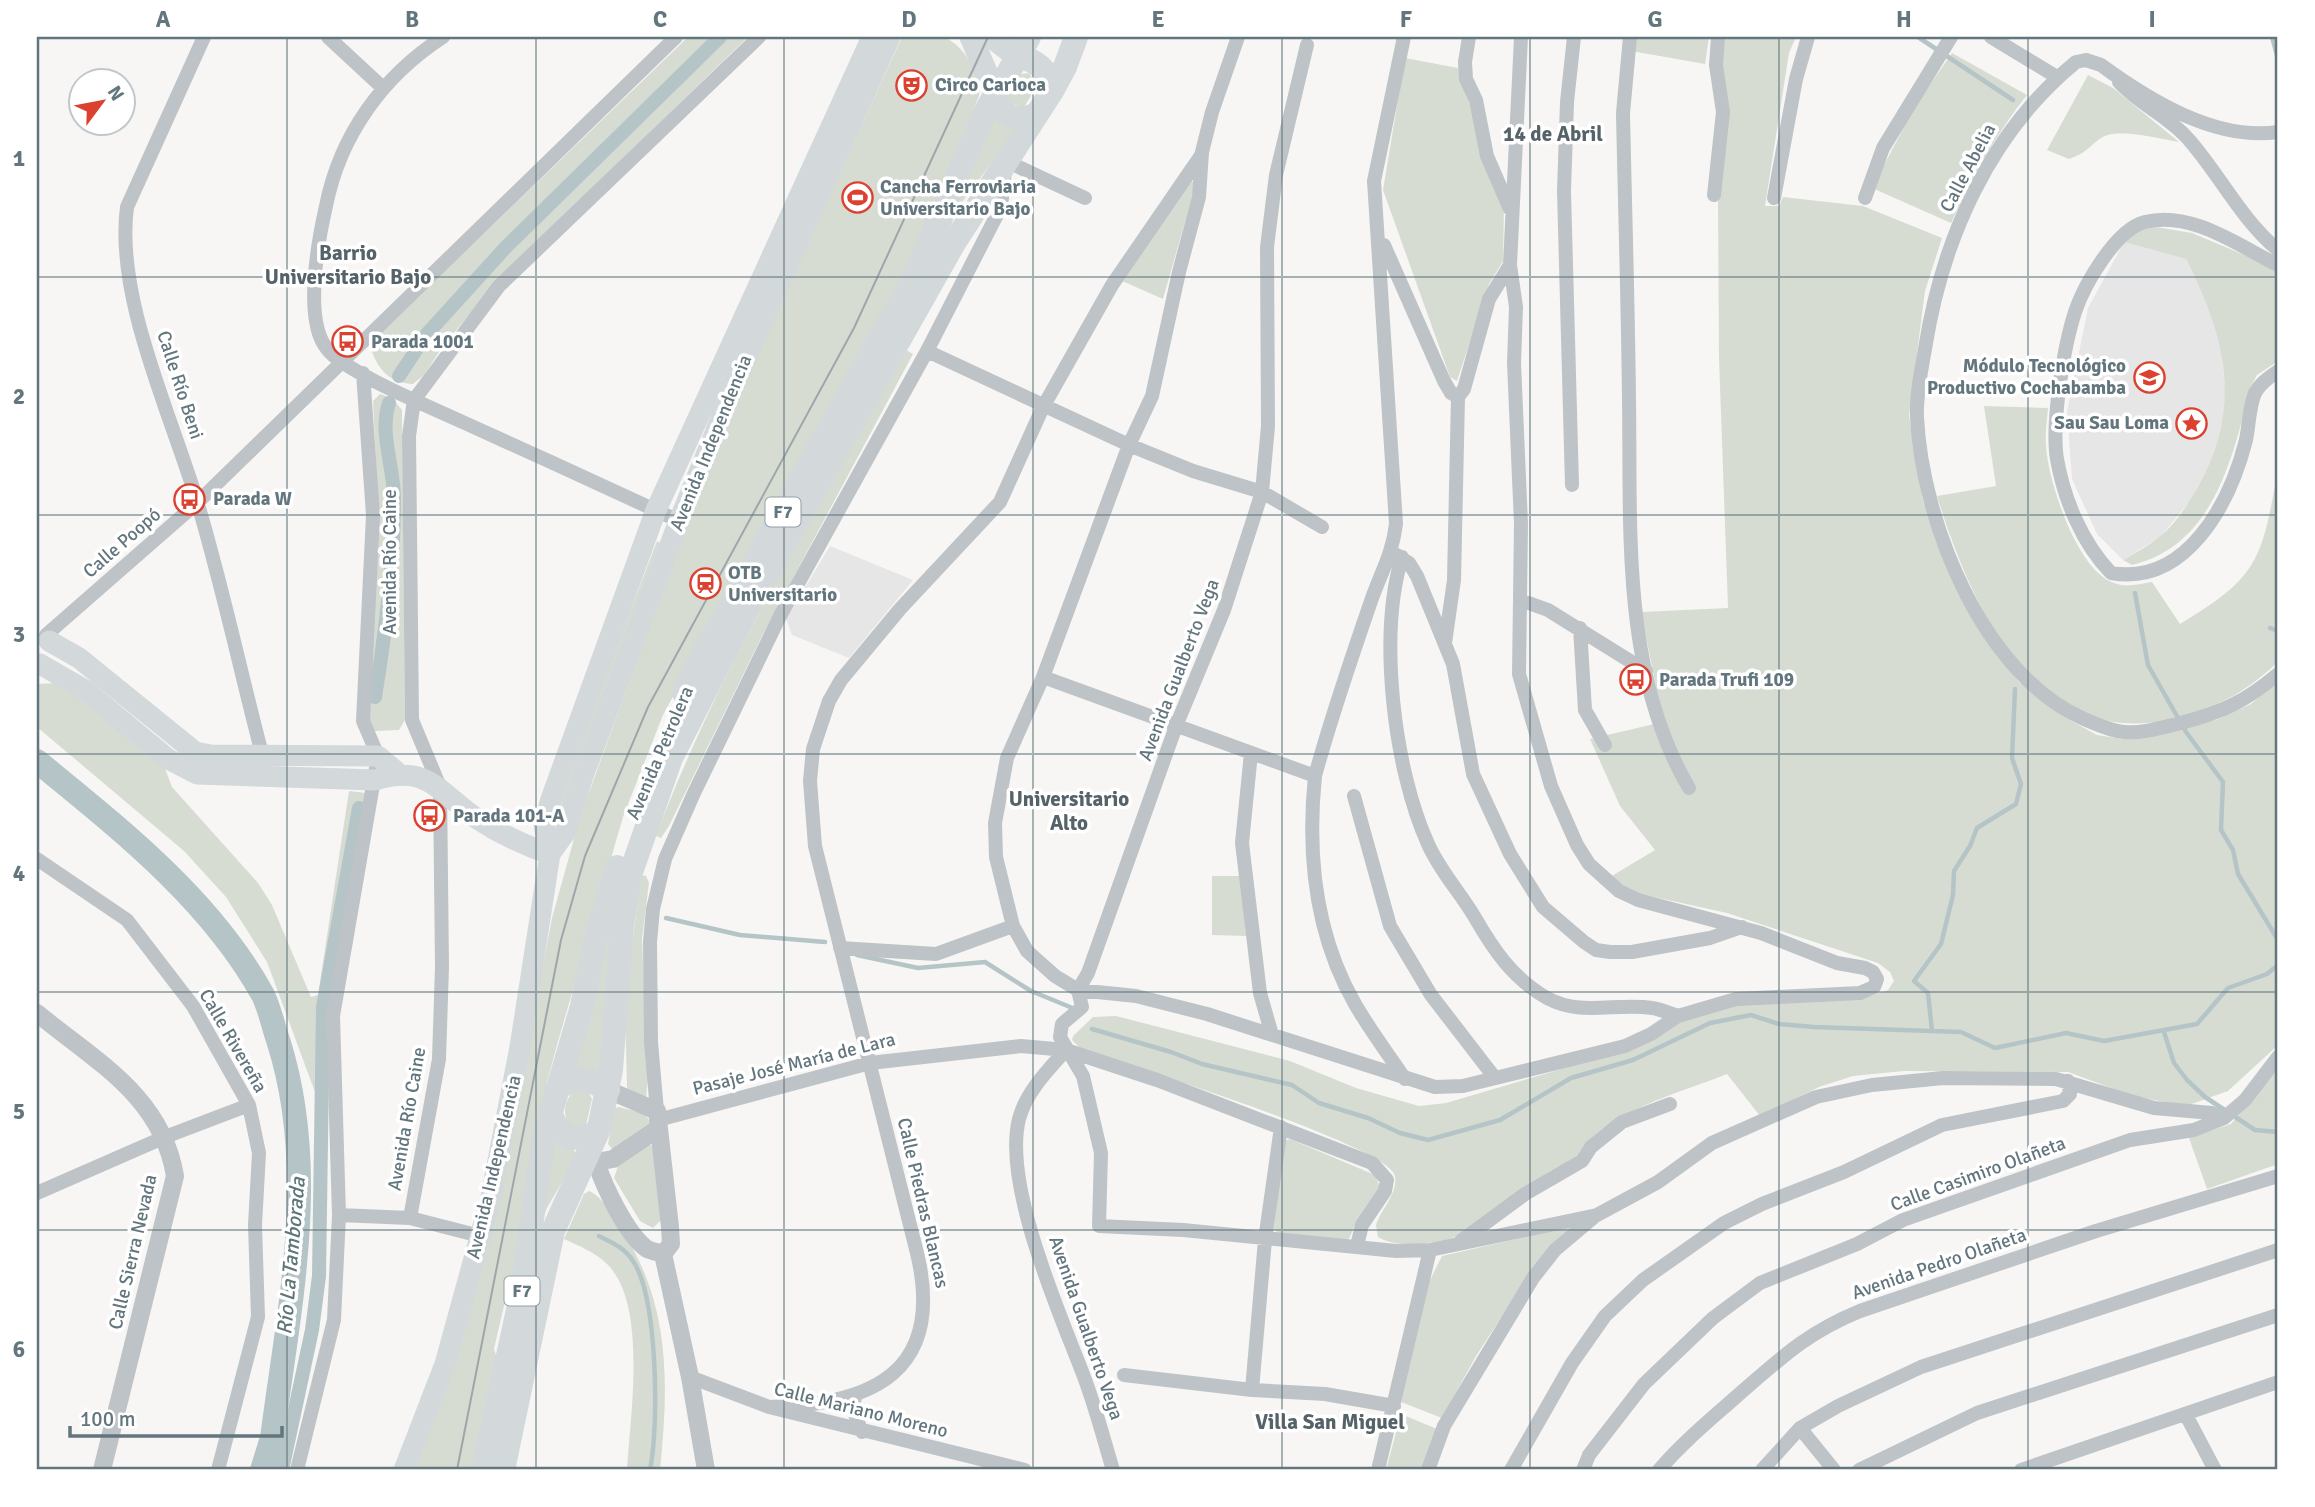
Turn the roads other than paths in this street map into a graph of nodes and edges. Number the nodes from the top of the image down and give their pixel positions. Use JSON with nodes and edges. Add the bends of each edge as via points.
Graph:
{"nodes":[{"id":1,"x":204,"y":37,"type":"edge"},
{"id":2,"x":328,"y":37,"type":"edge"},
{"id":3,"x":443,"y":37,"type":"edge"},
{"id":4,"x":676,"y":37,"type":"edge"},
{"id":5,"x":759,"y":37,"type":"edge"},
{"id":6,"x":872,"y":37,"type":"edge"},
{"id":7,"x":890,"y":37,"type":"edge"},
{"id":8,"x":971,"y":37,"type":"edge"},
{"id":9,"x":992,"y":37,"type":"edge"},
{"id":10,"x":1076,"y":37,"type":"edge"},
{"id":11,"x":1238,"y":37,"type":"edge"},
{"id":12,"x":1404,"y":37,"type":"edge"},
{"id":13,"x":1469,"y":37,"type":"edge"},
{"id":14,"x":1521,"y":37,"type":"edge"},
{"id":15,"x":1574,"y":37,"type":"edge"},
{"id":16,"x":1630,"y":37,"type":"edge"},
{"id":17,"x":1718,"y":37,"type":"edge"},
{"id":18,"x":1808,"y":37,"type":"edge"},
{"id":19,"x":1951,"y":37,"type":"edge"},
{"id":20,"x":1991,"y":37,"type":"edge"},
{"id":21,"x":1307,"y":45,"type":"dead end"},
{"id":22,"x":1023,"y":46,"type":"edge"},
{"id":23,"x":2111,"y":73,"type":"junction"},
{"id":24,"x":2057,"y":77,"type":"junction"},
{"id":25,"x":383,"y":88,"type":"junction"},
{"id":26,"x":1052,"y":90,"type":"junction"},
{"id":27,"x":995,"y":93,"type":"junction"},
{"id":28,"x":1037,"y":114,"type":"junction"},
{"id":29,"x":2278,"y":132,"type":"edge"},
{"id":30,"x":1202,"y":152,"type":"junction"},
{"id":31,"x":1006,"y":161,"type":"junction"},
{"id":32,"x":1714,"y":195,"type":"dead end"},
{"id":33,"x":1086,"y":198,"type":"dead end"},
{"id":34,"x":1774,"y":198,"type":"dead end"},
{"id":35,"x":1865,"y":198,"type":"dead end"},
{"id":36,"x":1512,"y":214,"type":"junction"},
{"id":37,"x":1379,"y":233,"type":"junction"},
{"id":38,"x":2278,"y":250,"type":"edge"},
{"id":39,"x":1510,"y":265,"type":"junction"},
{"id":40,"x":2278,"y":265,"type":"edge"},
{"id":41,"x":927,"y":351,"type":"junction"},
{"id":42,"x":343,"y":363,"type":"junction"},
{"id":43,"x":2278,"y":371,"type":"edge"},
{"id":44,"x":363,"y":373,"type":"junction"},
{"id":45,"x":1458,"y":397,"type":"junction"},
{"id":46,"x":414,"y":400,"type":"junction"},
{"id":47,"x":1043,"y":407,"type":"junction"},
{"id":48,"x":1129,"y":445,"type":"junction"},
{"id":49,"x":1572,"y":485,"type":"dead end"},
{"id":50,"x":1262,"y":492,"type":"junction"},
{"id":51,"x":197,"y":503,"type":"junction"},
{"id":52,"x":656,"y":510,"type":"junction"},
{"id":53,"x":679,"y":521,"type":"junction"},
{"id":54,"x":1322,"y":527,"type":"dead end"},
{"id":55,"x":1397,"y":555,"type":"junction"},
{"id":56,"x":1520,"y":600,"type":"junction"},
{"id":57,"x":1580,"y":628,"type":"junction"},
{"id":58,"x":44,"y":634,"type":"edge"},
{"id":59,"x":1445,"y":646,"type":"junction"},
{"id":60,"x":38,"y":665,"type":"edge"},
{"id":61,"x":1646,"y":671,"type":"junction"},
{"id":62,"x":2278,"y":674,"type":"edge"},
{"id":63,"x":1043,"y":677,"type":"junction"},
{"id":64,"x":1176,"y":726,"type":"junction"},
{"id":65,"x":1605,"y":745,"type":"dead end"},
{"id":66,"x":1251,"y":753,"type":"junction"},
{"id":67,"x":262,"y":754,"type":"junction"},
{"id":68,"x":378,"y":756,"type":"junction"},
{"id":69,"x":398,"y":773,"type":"junction"},
{"id":70,"x":1315,"y":776,"type":"junction"},
{"id":71,"x":375,"y":780,"type":"junction"},
{"id":72,"x":439,"y":787,"type":"junction"},
{"id":73,"x":1689,"y":788,"type":"dead end"},
{"id":74,"x":1354,"y":796,"type":"dead end"},
{"id":75,"x":638,"y":849,"type":"junction"},
{"id":76,"x":550,"y":854,"type":"junction"},
{"id":77,"x":37,"y":859,"type":"edge"},
{"id":78,"x":666,"y":859,"type":"junction"},
{"id":79,"x":1013,"y":926,"type":"junction"},
{"id":80,"x":1742,"y":928,"type":"junction"},
{"id":81,"x":840,"y":948,"type":"junction"},
{"id":82,"x":1078,"y":990,"type":"junction"},
{"id":83,"x":37,"y":1013,"type":"edge"},
{"id":84,"x":1678,"y":1016,"type":"junction"},
{"id":85,"x":1272,"y":1035,"type":"junction"},
{"id":86,"x":1066,"y":1050,"type":"junction"},
{"id":87,"x":2278,"y":1057,"type":"edge"},
{"id":88,"x":870,"y":1063,"type":"junction"},
{"id":89,"x":1495,"y":1078,"type":"junction"},
{"id":90,"x":1405,"y":1079,"type":"junction"},
{"id":91,"x":2068,"y":1081,"type":"junction"},
{"id":92,"x":608,"y":1090,"type":"junction"},
{"id":93,"x":553,"y":1100,"type":"junction"},
{"id":94,"x":1670,"y":1104,"type":"dead end"},
{"id":95,"x":249,"y":1105,"type":"junction"},
{"id":96,"x":2224,"y":1118,"type":"junction"},
{"id":97,"x":658,"y":1120,"type":"junction"},
{"id":98,"x":1281,"y":1127,"type":"junction"},
{"id":99,"x":599,"y":1129,"type":"junction"},
{"id":100,"x":165,"y":1136,"type":"junction"},
{"id":101,"x":570,"y":1138,"type":"junction"},
{"id":102,"x":592,"y":1159,"type":"junction"},
{"id":103,"x":2278,"y":1176,"type":"edge"},
{"id":104,"x":37,"y":1193,"type":"edge"},
{"id":105,"x":339,"y":1215,"type":"junction"},
{"id":106,"x":1597,"y":1215,"type":"junction"},
{"id":107,"x":410,"y":1218,"type":"junction"},
{"id":108,"x":480,"y":1236,"type":"junction"},
{"id":109,"x":1265,"y":1240,"type":"junction"},
{"id":110,"x":1457,"y":1244,"type":"junction"},
{"id":111,"x":1357,"y":1246,"type":"junction"},
{"id":112,"x":1430,"y":1250,"type":"junction"},
{"id":113,"x":2278,"y":1250,"type":"edge"},
{"id":114,"x":663,"y":1254,"type":"junction"},
{"id":115,"x":2278,"y":1315,"type":"edge"},
{"id":116,"x":1124,"y":1375,"type":"dead end"},
{"id":117,"x":690,"y":1377,"type":"junction"},
{"id":118,"x":2278,"y":1382,"type":"edge"},
{"id":119,"x":1252,"y":1390,"type":"junction"},
{"id":120,"x":856,"y":1395,"type":"junction"},
{"id":121,"x":1394,"y":1406,"type":"junction"},
{"id":122,"x":769,"y":1407,"type":"junction"},
{"id":123,"x":2186,"y":1415,"type":"junction"},
{"id":124,"x":1800,"y":1428,"type":"junction"},
{"id":125,"x":862,"y":1432,"type":"junction"},
{"id":126,"x":102,"y":1470,"type":"edge"},
{"id":127,"x":218,"y":1470,"type":"edge"},
{"id":128,"x":298,"y":1470,"type":"edge"},
{"id":129,"x":404,"y":1470,"type":"edge"},
{"id":130,"x":483,"y":1470,"type":"edge"},
{"id":131,"x":503,"y":1470,"type":"edge"},
{"id":132,"x":706,"y":1470,"type":"edge"},
{"id":133,"x":1025,"y":1470,"type":"edge"},
{"id":134,"x":1113,"y":1470,"type":"edge"},
{"id":135,"x":1378,"y":1470,"type":"edge"},
{"id":136,"x":1428,"y":1470,"type":"edge"},
{"id":137,"x":1511,"y":1470,"type":"edge"},
{"id":138,"x":1583,"y":1470,"type":"edge"},
{"id":139,"x":1659,"y":1470,"type":"edge"},
{"id":140,"x":1762,"y":1470,"type":"edge"},
{"id":141,"x":1819,"y":1470,"type":"edge"},
{"id":142,"x":1834,"y":1470,"type":"edge"},
{"id":143,"x":1859,"y":1470,"type":"edge"},
{"id":144,"x":2021,"y":1470,"type":"edge"},
{"id":145,"x":2216,"y":1470,"type":"edge"}],
"edges":[{"from":1,"to":51,"type":"street","name":"Calle Río Beni","via":[[136,180],[124,232],[127,271],[139,320]]},
{"from":2,"to":25,"type":"street"},
{"from":3,"to":25,"type":"street","via":[[405,64]]},
{"from":4,"to":42,"type":"street","name":"Calle Poopó"},
{"from":5,"to":46,"type":"street","name":"Avenida Río Caine","via":[[517,268]]},
{"from":6,"to":52,"type":"main road","name":"Avenida Independencia"},
{"from":7,"to":53,"type":"main road","name":"Avenida Independencia","via":[[773,295]]},
{"from":8,"to":27,"type":"main road"},
{"from":9,"to":22,"type":"main road"},
{"from":10,"to":26,"type":"highway","number":"F7"},
{"from":11,"to":30,"type":"street"},
{"from":12,"to":37,"type":"street","via":[[1374,181]]},
{"from":13,"to":36,"type":"street","via":[[1466,79],[1476,100],[1487,156]]},
{"from":14,"to":36,"type":"street"},
{"from":15,"to":49,"type":"street","via":[[1564,191]]},
{"from":16,"to":61,"type":"street","via":[[1623,113],[1632,596]]},
{"from":17,"to":32,"type":"street","via":[[1716,65],[1723,112]]},
{"from":18,"to":34,"type":"street"},
{"from":19,"to":35,"type":"street","via":[[1883,148]]},
{"from":20,"to":24,"type":"street"},
{"from":21,"to":50,"type":"street","name":"Avenida Gualberto Vega","via":[[1276,175],[1267,247],[1268,426]]},
{"from":22,"to":26,"type":"highway","via":[[1045,70]]},
{"from":22,"to":27,"type":"highway","number":"F7"},
{"from":23,"to":24,"type":"street","name":"Calle Abelia","via":[[2086,60]]},
{"from":23,"to":29,"type":"street","name":"Calle Abelia","via":[[2183,114],[2220,129],[2246,134]]},
{"from":23,"to":38,"type":"street","via":[[2133,97],[2189,140],[2252,228]]},
{"from":24,"to":62,"type":"street","name":"Calle Abelia","via":[[2002,141],[1958,226],[1938,279],[1917,417],[1929,492],[1947,549],[2000,649],[2042,695],[2074,715],[2124,732],[2158,729],[2217,714],[2250,698]]},
{"from":25,"to":42,"type":"street","via":[[348,141],[323,218],[316,326],[331,355]]},
{"from":26,"to":28,"type":"highway","number":"F7"},
{"from":27,"to":28,"type":"highway","via":[[1009,117],[1027,119]]},
{"from":27,"to":93,"type":"highway","name":"Avenida Petrolera","number":"F7","via":[[912,281],[667,727],[622,849]]},
{"from":28,"to":31,"type":"highway","name":"Avenida Petrolera","number":"F7"},
{"from":30,"to":47,"type":"street","name":"Calle Piedras Blancas","via":[[1112,285]]},
{"from":30,"to":48,"type":"street","via":[[1199,197],[1152,396]]},
{"from":31,"to":33,"type":"street"},
{"from":31,"to":41,"type":"street","via":[[1001,207]]},
{"from":31,"to":75,"type":"highway","name":"Avenida Petrolera","number":"F7","via":[[954,243],[745,613],[671,758]]},
{"from":36,"to":39,"type":"street"},
{"from":37,"to":45,"type":"street","via":[[1444,381]]},
{"from":37,"to":55,"type":"street"},
{"from":39,"to":45,"type":"street","via":[[1489,299]]},
{"from":39,"to":56,"type":"street","via":[[1516,307]]},
{"from":40,"to":43,"type":"street","via":[[2193,224],[2165,219],[2143,222],[2127,231],[2088,282],[2075,313],[2063,376],[2057,459],[2083,536],[2110,573],[2143,574],[2168,563],[2205,532],[2238,466],[2255,394]]},
{"from":41,"to":47,"type":"street"},
{"from":41,"to":78,"type":"street","via":[[780,616]]},
{"from":42,"to":44,"type":"street"},
{"from":42,"to":51,"type":"street","name":"Calle Poopó"},
{"from":44,"to":46,"type":"street"},
{"from":44,"to":68,"type":"street","name":"Avenida Río Caine","via":[[373,515],[363,721]]},
{"from":45,"to":59,"type":"street","via":[[1454,580]]},
{"from":46,"to":52,"type":"street"},
{"from":46,"to":72,"type":"street","name":"Avenida Río Caine","via":[[409,436],[412,720]]},
{"from":47,"to":48,"type":"street"},
{"from":47,"to":81,"type":"street","name":"Calle Piedras Blancas","via":[[1000,502],[900,608],[829,701],[819,728],[810,811]]},
{"from":48,"to":50,"type":"street"},
{"from":48,"to":63,"type":"street"},
{"from":50,"to":54,"type":"street"},
{"from":50,"to":64,"type":"street","name":"Avenida Gualberto Vega","via":[[1224,610]]},
{"from":51,"to":58,"type":"street","name":"Calle Poopó"},
{"from":51,"to":67,"type":"street","name":"Calle Río Beni"},
{"from":52,"to":53,"type":"street"},
{"from":52,"to":76,"type":"main road","name":"Avenida Independencia","via":[[551,799],[544,825]]},
{"from":53,"to":76,"type":"main road","name":"Avenida Independencia","via":[[565,833]]},
{"from":55,"to":59,"type":"street","via":[[1418,576]]},
{"from":55,"to":70,"type":"street","via":[[1371,600]]},
{"from":55,"to":84,"type":"street","via":[[1391,619],[1394,702],[1417,816],[1442,872],[1511,971],[1548,998],[1583,1009],[1651,1008]]},
{"from":56,"to":57,"type":"street"},
{"from":56,"to":80,"type":"street","via":[[1521,692],[1550,786],[1589,864],[1638,900]]},
{"from":57,"to":61,"type":"street"},
{"from":57,"to":65,"type":"street","via":[[1585,710]]},
{"from":58,"to":60,"type":"main road","via":[[48,654]]},
{"from":58,"to":67,"type":"main road","via":[[195,752]]},
{"from":59,"to":80,"type":"street","via":[[1474,774],[1510,853],[1543,906],[1584,942],[1609,952],[1710,938]]},
{"from":60,"to":71,"type":"main road","via":[[85,690],[168,759],[197,774]]},
{"from":61,"to":73,"type":"street","via":[[1668,753]]},
{"from":63,"to":64,"type":"street"},
{"from":63,"to":79,"type":"street","via":[[1007,758],[998,791],[996,857]]},
{"from":64,"to":66,"type":"street"},
{"from":64,"to":82,"type":"street","name":"Avenida Gualberto Vega"},
{"from":66,"to":70,"type":"street"},
{"from":66,"to":85,"type":"street","via":[[1242,843],[1260,993]]},
{"from":67,"to":68,"type":"main road"},
{"from":68,"to":69,"type":"main road"},
{"from":68,"to":71,"type":"street"},
{"from":69,"to":71,"type":"main road"},
{"from":69,"to":72,"type":"main road"},
{"from":70,"to":90,"type":"street","via":[[1311,852],[1334,960],[1354,1003]]},
{"from":71,"to":105,"type":"street","via":[[333,1016]]},
{"from":72,"to":76,"type":"main road","via":[[496,831]]},
{"from":72,"to":107,"type":"street","name":"Avenida Río Caine","via":[[439,1059]]},
{"from":74,"to":89,"type":"street","via":[[1391,926],[1431,995]]},
{"from":75,"to":78,"type":"street"},
{"from":75,"to":92,"type":"highway","name":"Avenida Petrolera","number":"F7","via":[[622,926]]},
{"from":76,"to":108,"type":"main road","name":"Avenida Independencia","via":[[520,1047]]},
{"from":77,"to":95,"type":"street","name":"Calle Rivereña","via":[[127,920],[193,1006]]},
{"from":78,"to":97,"type":"street","via":[[650,942]]},
{"from":79,"to":81,"type":"street","via":[[936,954]]},
{"from":79,"to":82,"type":"street","via":[[1027,951]]},
{"from":80,"to":84,"type":"street","via":[[1837,963],[1865,968],[1877,979],[1874,987],[1860,993],[1736,999]]},
{"from":81,"to":88,"type":"street","name":"Calle Piedras Blancas"},
{"from":82,"to":85,"type":"street","via":[[1136,996]]},
{"from":82,"to":86,"type":"street","name":"Avenida Gualberto Vega","via":[[1082,1007],[1062,1024],[1060,1037]]},
{"from":83,"to":100,"type":"street","name":"Calle Sierra Nevada","via":[[131,1089],[150,1109]]},
{"from":84,"to":89,"type":"street","via":[[1625,1046]]},
{"from":85,"to":90,"type":"street"},
{"from":86,"to":88,"type":"street","name":"Pasaje José María de Lara","via":[[1021,1046]]},
{"from":86,"to":98,"type":"street","name":"Pasaje José María de Lara"},
{"from":86,"to":109,"type":"street","via":[[1083,1076],[1101,1153],[1099,1226]]},
{"from":86,"to":134,"type":"street","name":"Avenida Gualberto Vega","via":[[1026,1100],[1014,1153],[1048,1286],[1082,1370]]},
{"from":87,"to":96,"type":"street","via":[[2245,1100]]},
{"from":88,"to":97,"type":"street","name":"Pasaje José María de Lara"},
{"from":88,"to":120,"type":"street","name":"Calle Piedras Blancas","via":[[924,1282],[925,1306],[921,1332],[900,1368]]},
{"from":89,"to":90,"type":"street","via":[[1435,1087]]},
{"from":91,"to":96,"type":"street","via":[[2154,1108]]},
{"from":91,"to":106,"type":"street","via":[[1943,1078],[1872,1085],[1816,1097],[1712,1143],[1658,1182]]},
{"from":91,"to":137,"type":"street","via":[[2070,1094],[2063,1101],[1942,1125],[1724,1223],[1643,1280],[1605,1317],[1572,1363]]},
{"from":92,"to":93,"type":"highway","via":[[577,1078]]},
{"from":92,"to":97,"type":"street"},
{"from":92,"to":99,"type":"highway","name":"Avenida Petrolera","number":"F7"},
{"from":93,"to":101,"type":"highway","via":[[555,1125]]},
{"from":93,"to":130,"type":"highway","name":"Avenida Petrolera","number":"F7","via":[[521,1296]]},
{"from":94,"to":110,"type":"street","via":[[1622,1122],[1591,1147],[1582,1161],[1525,1194]]},
{"from":95,"to":100,"type":"street"},
{"from":95,"to":127,"type":"street","name":"Calle Rivereña","via":[[259,1153],[255,1225],[258,1317]]},
{"from":96,"to":138,"type":"street","name":"Calle Casimiro Olañeta","via":[[2194,1130],[2130,1140],[1903,1220],[1760,1283],[1713,1318],[1644,1384],[1589,1455]]},
{"from":97,"to":102,"type":"street","via":[[613,1159]]},
{"from":97,"to":114,"type":"street","via":[[671,1244]]},
{"from":98,"to":109,"type":"street"},
{"from":98,"to":111,"type":"street","name":"Pasaje José María de Lara","via":[[1382,1171],[1387,1180],[1385,1191],[1362,1225]]},
{"from":99,"to":101,"type":"highway","via":[[590,1136]]},
{"from":99,"to":102,"type":"highway","name":"Avenida Petrolera","number":"F7"},
{"from":100,"to":104,"type":"street"},
{"from":100,"to":126,"type":"street","name":"Calle Sierra Nevada","via":[[175,1177]]},
{"from":101,"to":102,"type":"street"},
{"from":102,"to":114,"type":"street","via":[[635,1235],[648,1249]]},
{"from":102,"to":131,"type":"highway","name":"Avenida Petrolera","number":"F7","via":[[560,1211]]},
{"from":103,"to":139,"type":"street","name":"Avenida Pedro Olañeta","via":[[2096,1231],[1823,1326],[1798,1342],[1692,1435]]},
{"from":105,"to":107,"type":"street"},
{"from":105,"to":128,"type":"street","via":[[334,1320]]},
{"from":106,"to":110,"type":"street"},
{"from":106,"to":136,"type":"street","via":[[1555,1250],[1533,1278],[1444,1426]]},
{"from":107,"to":108,"type":"street"},
{"from":108,"to":129,"type":"main road","name":"Avenida Independencia","via":[[445,1364]]},
{"from":109,"to":111,"type":"street"},
{"from":109,"to":119,"type":"street"},
{"from":110,"to":112,"type":"street"},
{"from":111,"to":112,"type":"street"},
{"from":112,"to":121,"type":"street"},
{"from":113,"to":124,"type":"street","via":[[1921,1367]]},
{"from":114,"to":117,"type":"street"},
{"from":115,"to":143,"type":"street","via":[[1977,1413]]},
{"from":116,"to":119,"type":"street"},
{"from":117,"to":122,"type":"street","name":"Calle Mariano Moreno"},
{"from":117,"to":132,"type":"street"},
{"from":118,"to":123,"type":"street"},
{"from":119,"to":121,"type":"street","via":[[1325,1394]]},
{"from":120,"to":122,"type":"street","name":"Calle Piedras Blancas"},
{"from":120,"to":125,"type":"street","via":[[852,1407]]},
{"from":121,"to":135,"type":"street"},
{"from":122,"to":125,"type":"street","name":"Calle Mariano Moreno"},
{"from":123,"to":144,"type":"street"},
{"from":123,"to":145,"type":"street"},
{"from":124,"to":140,"type":"street"},
{"from":124,"to":141,"type":"street"},
{"from":124,"to":142,"type":"street"},
{"from":125,"to":133,"type":"street","name":"Calle Mariano Moreno"}]}
